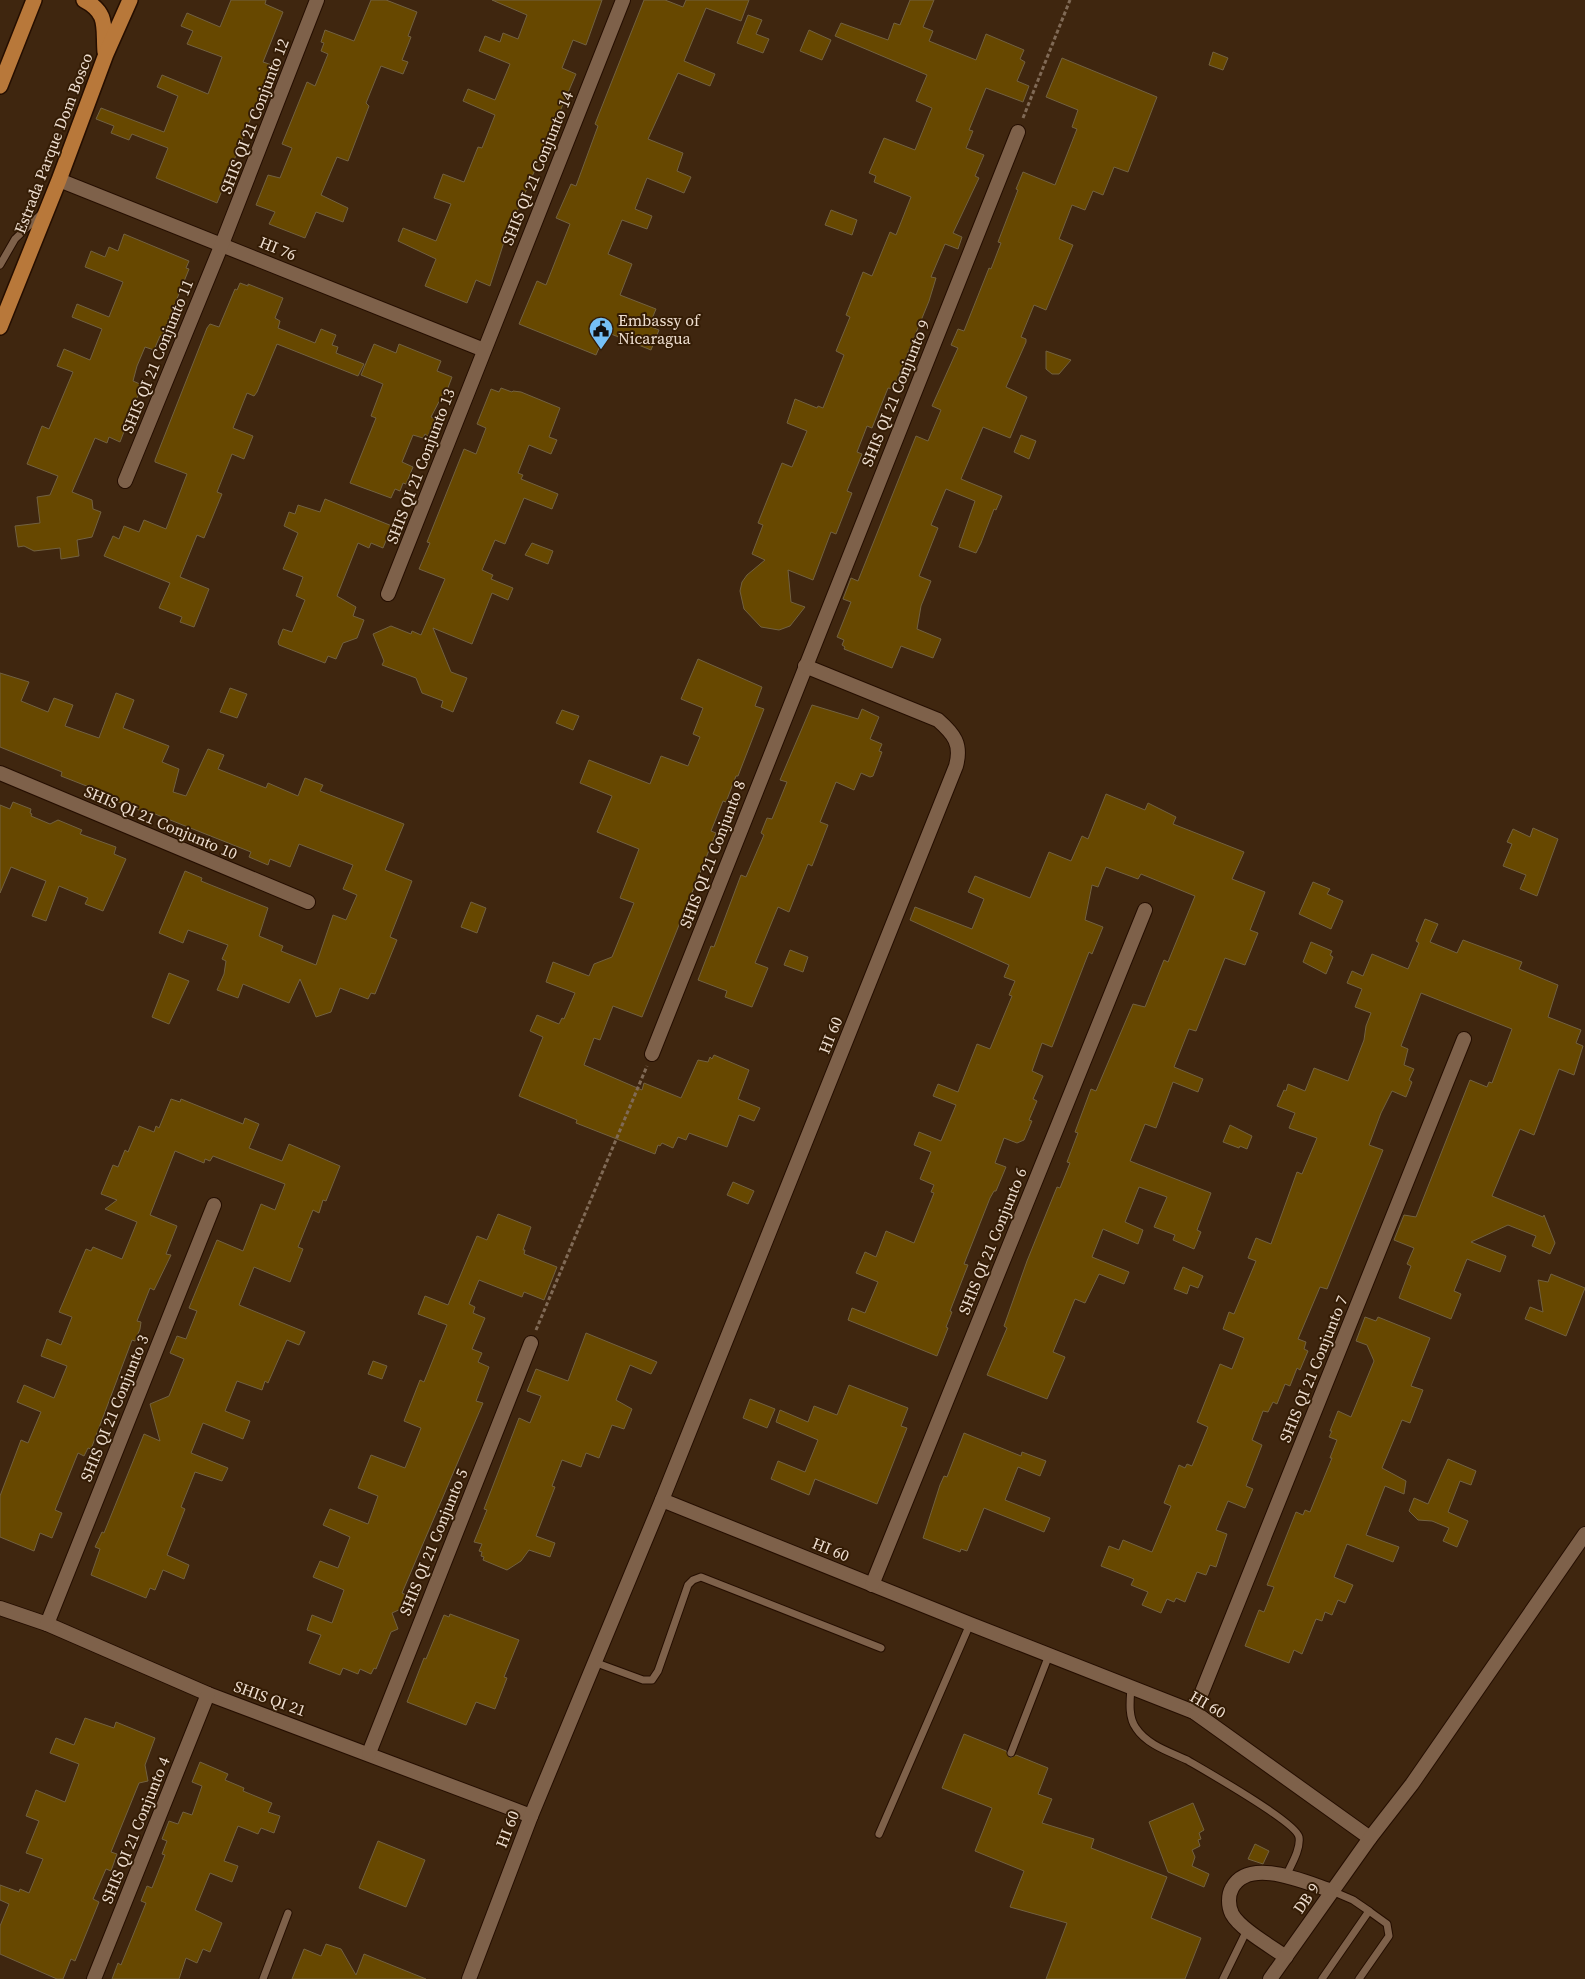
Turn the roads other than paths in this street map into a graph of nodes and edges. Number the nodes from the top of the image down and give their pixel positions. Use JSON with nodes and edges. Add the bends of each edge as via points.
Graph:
{"nodes":[{"id":1,"x":34,"y":0,"type":"edge"},
{"id":2,"x":84,"y":0,"type":"edge"},
{"id":3,"x":130,"y":0,"type":"edge"},
{"id":4,"x":318,"y":0,"type":"edge"},
{"id":5,"x":623,"y":0,"type":"edge"},
{"id":6,"x":106,"y":54,"type":"junction"},
{"id":7,"x":0,"y":86,"type":"edge"},
{"id":8,"x":1018,"y":132,"type":"road end"},
{"id":9,"x":59,"y":180,"type":"junction"},
{"id":10,"x":48,"y":209,"type":"junction"},
{"id":11,"x":222,"y":244,"type":"junction"},
{"id":12,"x":0,"y":265,"type":"edge"},
{"id":13,"x":0,"y":326,"type":"edge"},
{"id":14,"x":484,"y":350,"type":"junction"},
{"id":15,"x":125,"y":481,"type":"dead end"},
{"id":16,"x":388,"y":594,"type":"dead end"},
{"id":17,"x":805,"y":666,"type":"junction"},
{"id":18,"x":0,"y":773,"type":"edge"},
{"id":19,"x":308,"y":902,"type":"dead end"},
{"id":20,"x":1146,"y":910,"type":"dead end"},
{"id":21,"x":1464,"y":1039,"type":"dead end"},
{"id":22,"x":652,"y":1054,"type":"road end"},
{"id":23,"x":214,"y":1205,"type":"dead end"},
{"id":24,"x":531,"y":1343,"type":"road end"},
{"id":25,"x":662,"y":1500,"type":"junction"},
{"id":26,"x":1585,"y":1534,"type":"edge"},
{"id":27,"x":872,"y":1585,"type":"junction"},
{"id":28,"x":0,"y":1608,"type":"edge"},
{"id":29,"x":47,"y":1624,"type":"junction"},
{"id":30,"x":970,"y":1624,"type":"junction"},
{"id":31,"x":881,"y":1648,"type":"dead end"},
{"id":32,"x":1049,"y":1655,"type":"junction"},
{"id":33,"x":594,"y":1662,"type":"junction"},
{"id":34,"x":1131,"y":1687,"type":"junction"},
{"id":35,"x":208,"y":1694,"type":"junction"},
{"id":36,"x":1194,"y":1712,"type":"junction"},
{"id":37,"x":369,"y":1753,"type":"junction"},
{"id":38,"x":1011,"y":1753,"type":"dead end"},
{"id":39,"x":531,"y":1816,"type":"junction"},
{"id":40,"x":879,"y":1834,"type":"dead end"},
{"id":41,"x":1370,"y":1838,"type":"junction"},
{"id":42,"x":1286,"y":1876,"type":"junction"},
{"id":43,"x":1332,"y":1891,"type":"junction"},
{"id":44,"x":1369,"y":1911,"type":"junction"},
{"id":45,"x":288,"y":1913,"type":"dead end"},
{"id":46,"x":1248,"y":1929,"type":"junction"},
{"id":47,"x":1286,"y":1957,"type":"junction"},
{"id":48,"x":94,"y":1979,"type":"edge"},
{"id":49,"x":263,"y":1979,"type":"edge"},
{"id":50,"x":469,"y":1979,"type":"edge"},
{"id":51,"x":1223,"y":1979,"type":"edge"},
{"id":52,"x":1270,"y":1979,"type":"edge"},
{"id":53,"x":1322,"y":1979,"type":"edge"},
{"id":54,"x":1359,"y":1979,"type":"edge"}],
"edges":[{"from":1,"to":7,"type":"main road"},
{"from":2,"to":6,"type":"main road","via":[[102,14]]},
{"from":3,"to":6,"type":"main road","name":"Estrada Parque Dom Bosco"},
{"from":4,"to":11,"type":"street","name":"SHIS QI 21 Conjunto 12"},
{"from":5,"to":14,"type":"street","name":"SHIS QI 21 Conjunto 14"},
{"from":6,"to":9,"type":"main road","name":"Estrada Parque Dom Bosco"},
{"from":8,"to":17,"type":"street","name":"SHIS QI 21 Conjunto 9"},
{"from":9,"to":10,"type":"main road","name":"Estrada Parque Dom Bosco"},
{"from":9,"to":11,"type":"street","name":"HI 76"},
{"from":10,"to":12,"type":"lane","via":[[21,233]]},
{"from":10,"to":13,"type":"main road","name":"Estrada Parque Dom Bosco"},
{"from":11,"to":14,"type":"street","name":"HI 76"},
{"from":11,"to":15,"type":"street","name":"SHIS QI 21 Conjunto 11"},
{"from":14,"to":16,"type":"street","name":"SHIS QI 21 Conjunto 13"},
{"from":17,"to":22,"type":"street","name":"SHIS QI 21 Conjunto 8"},
{"from":17,"to":25,"type":"street","name":"HI 60","via":[[938,720],[950,730],[959,754]]},
{"from":18,"to":19,"type":"street","name":"SHIS QI 21 Conjunto 10"},
{"from":20,"to":27,"type":"street","name":"SHIS QI 21 Conjunto 6"},
{"from":21,"to":36,"type":"street","name":"SHIS QI 21 Conjunto 7"},
{"from":23,"to":29,"type":"street","name":"SHIS QI 21 Conjunto 3"},
{"from":24,"to":37,"type":"street","name":"SHIS QI 21 Conjunto 5"},
{"from":25,"to":27,"type":"street","name":"HI 60"},
{"from":25,"to":33,"type":"street","name":"HI 60"},
{"from":26,"to":41,"type":"street","via":[[1412,1784]]},
{"from":27,"to":30,"type":"street","name":"HI 60"},
{"from":28,"to":29,"type":"street","name":"SHIS QI 21"},
{"from":29,"to":35,"type":"street","name":"SHIS QI 21"},
{"from":30,"to":32,"type":"street","name":"HI 60"},
{"from":30,"to":40,"type":"lane"},
{"from":31,"to":33,"type":"lane","via":[[701,1577],[688,1585],[652,1680],[642,1680]]},
{"from":32,"to":34,"type":"street","name":"HI 60"},
{"from":32,"to":38,"type":"lane"},
{"from":33,"to":39,"type":"street","name":"HI 60"},
{"from":34,"to":36,"type":"street","name":"HI 60"},
{"from":34,"to":42,"type":"lane","via":[[1131,1715],[1136,1728],[1150,1742],[1269,1810],[1297,1832],[1297,1851]]},
{"from":35,"to":37,"type":"street","name":"SHIS QI 21"},
{"from":35,"to":48,"type":"street","name":"SHIS QI 21 Conjunto 4"},
{"from":36,"to":41,"type":"street","name":"HI 60"},
{"from":37,"to":39,"type":"street","name":"SHIS QI 21"},
{"from":39,"to":50,"type":"street","name":"HI 60"},
{"from":41,"to":43,"type":"street","name":"DB 9"},
{"from":42,"to":43,"type":"street"},
{"from":42,"to":46,"type":"street","via":[[1258,1873],[1243,1876],[1237,1881],[1229,1904],[1232,1913]]},
{"from":43,"to":44,"type":"lane"},
{"from":43,"to":47,"type":"street","name":"DB 9"},
{"from":44,"to":53,"type":"lane"},
{"from":44,"to":54,"type":"lane","via":[[1387,1924],[1390,1936]]},
{"from":45,"to":49,"type":"lane"},
{"from":46,"to":47,"type":"street"},
{"from":46,"to":51,"type":"lane"},
{"from":47,"to":52,"type":"street","name":"DB 9"}]}
